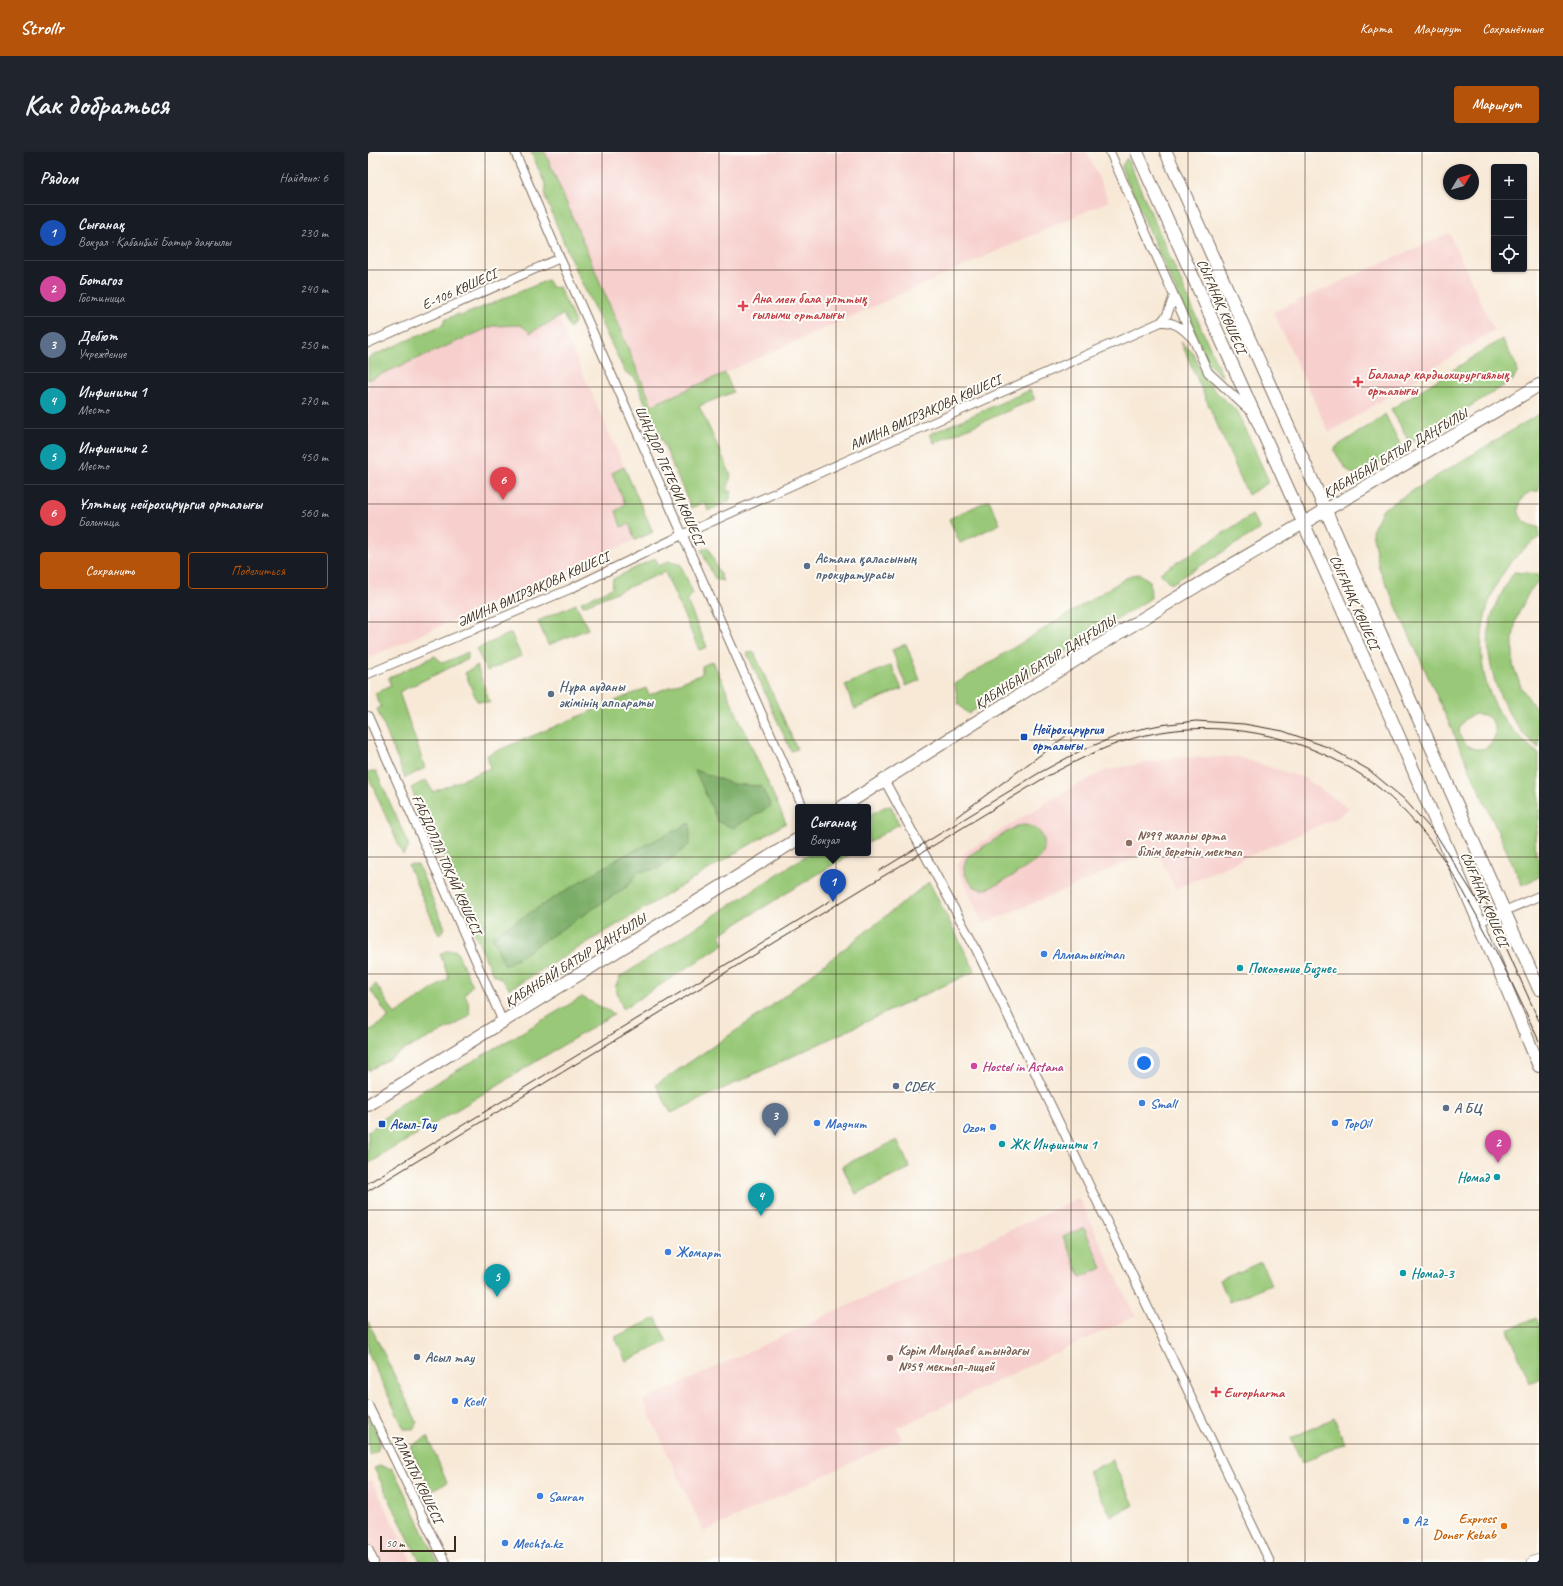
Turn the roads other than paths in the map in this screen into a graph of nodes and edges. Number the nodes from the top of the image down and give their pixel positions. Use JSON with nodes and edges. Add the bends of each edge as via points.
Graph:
{"nodes":[{"id":1,"x":515,"y":152,"type":"edge"},
{"id":2,"x":1110,"y":152,"type":"edge"},
{"id":3,"x":1137,"y":152,"type":"edge"},
{"id":4,"x":1166,"y":152,"type":"edge"},
{"id":5,"x":560,"y":258,"type":"junction"},
{"id":6,"x":1174,"y":296,"type":"junction"},
{"id":7,"x":1158,"y":323,"type":"junction"},
{"id":8,"x":1194,"y":340,"type":"junction"},
{"id":9,"x":368,"y":343,"type":"edge"},
{"id":10,"x":1539,"y":386,"type":"edge"},
{"id":11,"x":1256,"y":416,"type":"junction"},
{"id":12,"x":1326,"y":510,"type":"junction"},
{"id":13,"x":1304,"y":523,"type":"junction"},
{"id":14,"x":706,"y":525,"type":"joint"},
{"id":15,"x":682,"y":536,"type":"junction"},
{"id":16,"x":1265,"y":545,"type":"junction"},
{"id":17,"x":368,"y":674,"type":"edge"},
{"id":18,"x":368,"y":716,"type":"edge"},
{"id":19,"x":887,"y":785,"type":"junction"},
{"id":20,"x":802,"y":804,"type":"edge"},
{"id":21,"x":847,"y":804,"type":"edge"},
{"id":22,"x":855,"y":804,"type":"edge"},
{"id":23,"x":795,"y":841,"type":"edge"},
{"id":24,"x":1539,"y":896,"type":"edge"},
{"id":25,"x":1504,"y":911,"type":"junction"},
{"id":26,"x":1479,"y":922,"type":"junction"},
{"id":27,"x":1539,"y":990,"type":"edge"},
{"id":28,"x":503,"y":1022,"type":"junction"},
{"id":29,"x":1539,"y":1066,"type":"edge"},
{"id":30,"x":368,"y":1105,"type":"edge"},
{"id":31,"x":368,"y":1405,"type":"edge"},
{"id":32,"x":368,"y":1549,"type":"edge"},
{"id":33,"x":1539,"y":1560,"type":"edge"},
{"id":34,"x":374,"y":1562,"type":"edge"},
{"id":35,"x":445,"y":1562,"type":"edge"},
{"id":36,"x":1270,"y":1562,"type":"edge"},
{"id":37,"x":1533,"y":1562,"type":"edge"}],
"edges":[{"from":1,"to":5,"type":"street","name":"ШАНДОР ПЕТЕФИ КӨШЕСІ"},
{"from":2,"to":6,"type":"street"},
{"from":3,"to":11,"type":"main road","name":"СЫҒАНАҚ КӨШЕСІ"},
{"from":4,"to":12,"type":"main road","name":"СЫҒАНАҚ КӨШЕСІ"},
{"from":5,"to":9,"type":"street","name":"Е-106 КӨШЕСІ"},
{"from":5,"to":15,"type":"street","name":"ШАНДОР ПЕТЕФИ КӨШЕСІ"},
{"from":6,"to":7,"type":"street","via":[[1167,315]]},
{"from":6,"to":8,"type":"street"},
{"from":7,"to":8,"type":"street","via":[[1170,322],[1179,326]]},
{"from":7,"to":14,"type":"street","name":"АМИНА ӨМІРЗАҚОВА КӨШЕСІ"},
{"from":8,"to":11,"type":"street","via":[[1208,372]]},
{"from":10,"to":12,"type":"main road","name":"ҚАБАНБАЙ БАТЫР ДАҢҒЫЛЫ"},
{"from":11,"to":13,"type":"main road","name":"СЫҒАНАҚ КӨШЕСІ"},
{"from":12,"to":13,"type":"main road","name":"ҚАБАНБАЙ БАТЫР ДАҢҒЫЛЫ"},
{"from":12,"to":25,"type":"main road","name":"СЫҒАНАҚ КӨШЕСІ"},
{"from":13,"to":16,"type":"main road","name":"ҚАБАНБАЙ БАТЫР ДАҢҒЫЛЫ"},
{"from":13,"to":26,"type":"main road","name":"СЫҒАНАҚ КӨШЕСІ"},
{"from":14,"to":15,"type":"street","name":"ӘМИНА ӨМІРЗАҚОВА КӨШЕСІ"},
{"from":15,"to":17,"type":"street","name":"ӘМИНА ӨМІРЗАҚОВА КӨШЕСІ","via":[[570,589]]},
{"from":15,"to":20,"type":"street","name":"ШАНДОР ПЕТЕФИ КӨШЕСІ"},
{"from":16,"to":19,"type":"main road","name":"ҚАБАНБАЙ БАТЫР ДАҢҒЫЛЫ","via":[[1245,565]]},
{"from":16,"to":21,"type":"main road","name":"ҚАБАНБАЙ БАТЫР ДАҢҒЫЛЫ"},
{"from":18,"to":28,"type":"street","name":"ҒАБДОЛЛА ТОҚАЙ КӨШЕСІ"},
{"from":19,"to":22,"type":"main road","name":"ҚАБАНБАЙ БАТЫР ДАҢҒЫЛЫ"},
{"from":19,"to":36,"type":"street","via":[[975,947]]},
{"from":23,"to":28,"type":"main road","name":"ҚАБАНБАЙ БАТЫР ДАҢҒЫЛЫ"},
{"from":24,"to":25,"type":"street"},
{"from":25,"to":26,"type":"street"},
{"from":25,"to":27,"type":"main road","name":"СЫҒАНАҚ КӨШЕСІ"},
{"from":26,"to":29,"type":"main road","name":"СЫҒАНАҚ КӨШЕСІ"},
{"from":28,"to":30,"type":"main road","name":"ҚАБАНБАЙ БАТЫР ДАҢҒЫЛЫ"},
{"from":31,"to":35,"type":"street","name":"АЛМАТЫ КӨШЕСІ"},
{"from":32,"to":34,"type":"street"},
{"from":33,"to":37,"type":"street"}]}
